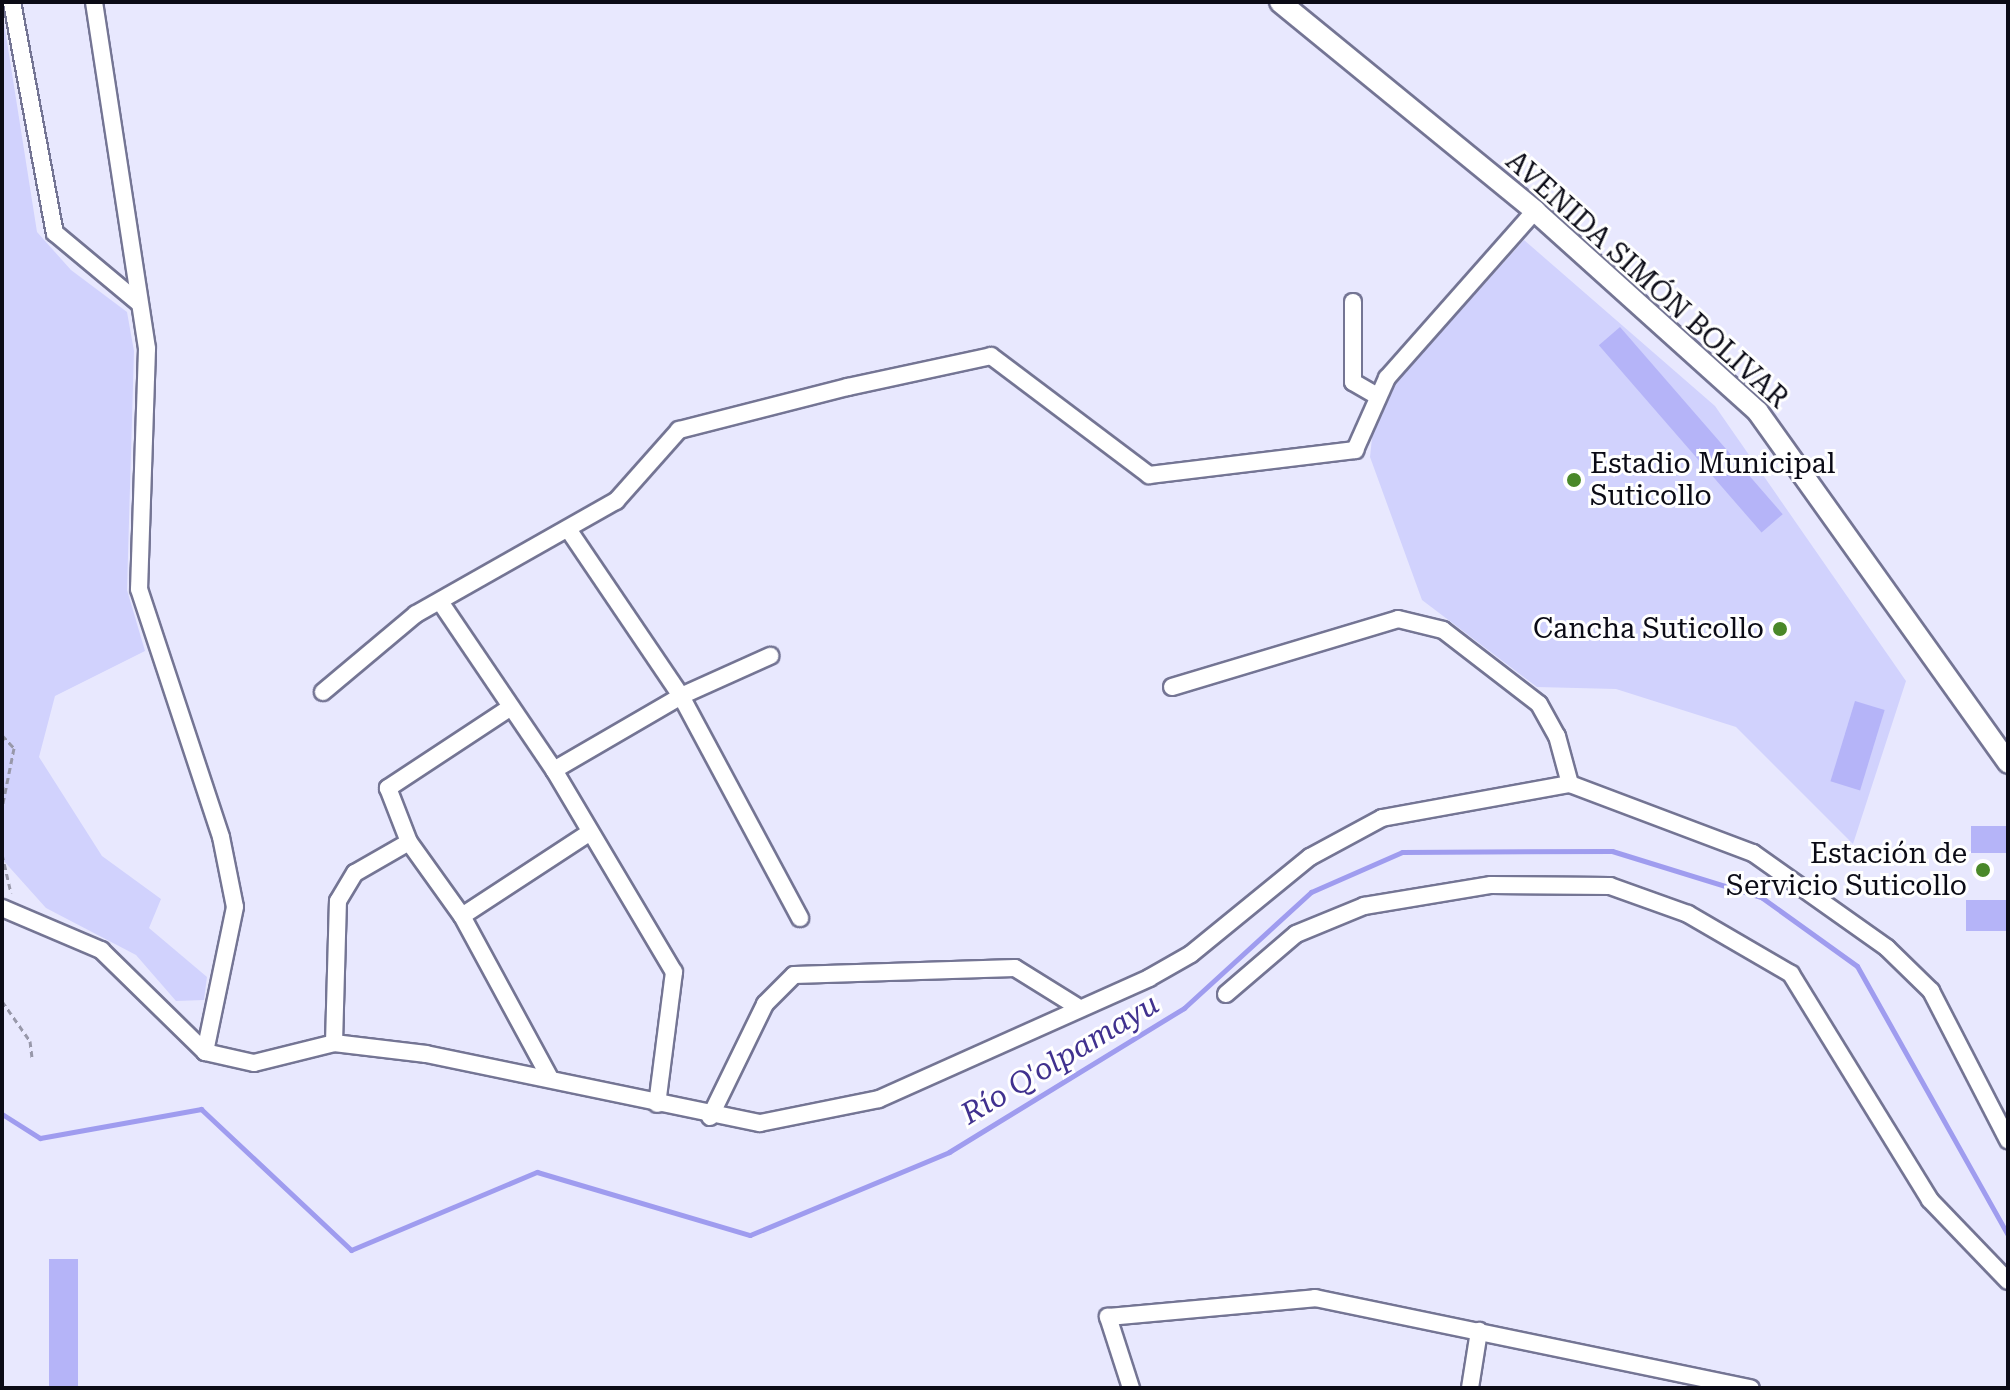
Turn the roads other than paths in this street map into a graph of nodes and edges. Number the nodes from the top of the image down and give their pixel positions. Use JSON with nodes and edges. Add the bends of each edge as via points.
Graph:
{"nodes":[{"id":1,"x":12,"y":2,"type":"edge"},
{"id":2,"x":94,"y":2,"type":"edge"},
{"id":3,"x":1280,"y":2,"type":"edge"},
{"id":4,"x":1535,"y":211,"type":"junction"},
{"id":5,"x":1353,"y":302,"type":"dead end"},
{"id":6,"x":139,"y":303,"type":"junction"},
{"id":7,"x":1377,"y":396,"type":"junction"},
{"id":8,"x":568,"y":529,"type":"junction"},
{"id":9,"x":441,"y":603,"type":"junction"},
{"id":10,"x":770,"y":656,"type":"dead end"},
{"id":11,"x":1172,"y":687,"type":"dead end"},
{"id":12,"x":323,"y":692,"type":"dead end"},
{"id":13,"x":681,"y":696,"type":"junction"},
{"id":14,"x":508,"y":709,"type":"junction"},
{"id":15,"x":2008,"y":763,"type":"edge"},
{"id":16,"x":554,"y":770,"type":"junction"},
{"id":17,"x":1570,"y":784,"type":"junction"},
{"id":18,"x":589,"y":833,"type":"junction"},
{"id":19,"x":409,"y":842,"type":"junction"},
{"id":20,"x":9,"y":910,"type":"edge"},
{"id":21,"x":462,"y":916,"type":"junction"},
{"id":22,"x":800,"y":918,"type":"dead end"},
{"id":23,"x":1226,"y":994,"type":"dead end"},
{"id":24,"x":1076,"y":1006,"type":"junction"},
{"id":25,"x":334,"y":1043,"type":"junction"},
{"id":26,"x":205,"y":1052,"type":"junction"},
{"id":27,"x":549,"y":1076,"type":"junction"},
{"id":28,"x":657,"y":1104,"type":"junction"},
{"id":29,"x":710,"y":1117,"type":"junction"},
{"id":30,"x":2008,"y":1140,"type":"edge"},
{"id":31,"x":2008,"y":1281,"type":"edge"},
{"id":32,"x":1479,"y":1331,"type":"junction"},
{"id":33,"x":1131,"y":1388,"type":"edge"},
{"id":34,"x":1470,"y":1388,"type":"edge"},
{"id":35,"x":1751,"y":1388,"type":"edge"}],
"edges":[{"from":1,"to":6,"type":"street","via":[[55,233]]},
{"from":2,"to":6,"type":"street"},
{"from":3,"to":4,"type":"main road","name":"AVENIDA SIMÓN BOLIVAR"},
{"from":4,"to":7,"type":"street"},
{"from":4,"to":15,"type":"main road","name":"AVENIDA SIMÓN BOLIVAR","via":[[1758,412]]},
{"from":5,"to":7,"type":"street","via":[[1353,382]]},
{"from":6,"to":26,"type":"street","via":[[147,349],[139,589],[221,837],[235,907]]},
{"from":7,"to":8,"type":"street","via":[[1355,450],[1149,475],[991,356],[679,430],[616,501]]},
{"from":8,"to":9,"type":"street"},
{"from":8,"to":13,"type":"street"},
{"from":9,"to":12,"type":"street","via":[[416,614]]},
{"from":9,"to":14,"type":"street"},
{"from":10,"to":13,"type":"street"},
{"from":11,"to":17,"type":"street","via":[[1398,619],[1443,630],[1539,704]]},
{"from":13,"to":16,"type":"street"},
{"from":13,"to":22,"type":"street"},
{"from":14,"to":16,"type":"street"},
{"from":14,"to":19,"type":"street","via":[[388,788]]},
{"from":16,"to":18,"type":"street"},
{"from":17,"to":24,"type":"street","via":[[1382,818],[1310,857],[1191,954]]},
{"from":17,"to":30,"type":"street","via":[[1753,853],[1875,938],[1931,991]]},
{"from":18,"to":21,"type":"street"},
{"from":18,"to":28,"type":"street","via":[[674,972]]},
{"from":19,"to":21,"type":"street"},
{"from":19,"to":25,"type":"street","via":[[355,873],[338,901]]},
{"from":20,"to":26,"type":"street","via":[[101,950]]},
{"from":21,"to":27,"type":"street"},
{"from":23,"to":31,"type":"street","via":[[1296,934],[1378,904],[1491,885],[1610,886],[1688,914],[1791,974],[1930,1200]]},
{"from":24,"to":29,"type":"street","via":[[879,1099],[760,1123]]},
{"from":24,"to":29,"type":"street","via":[[1015,968],[794,975],[765,1004]]},
{"from":25,"to":26,"type":"street","via":[[254,1063]]},
{"from":25,"to":27,"type":"street"},
{"from":27,"to":28,"type":"street"},
{"from":28,"to":29,"type":"street"},
{"from":32,"to":33,"type":"street","via":[[1315,1298],[1108,1317]]},
{"from":32,"to":34,"type":"street"},
{"from":32,"to":35,"type":"street"}]}
